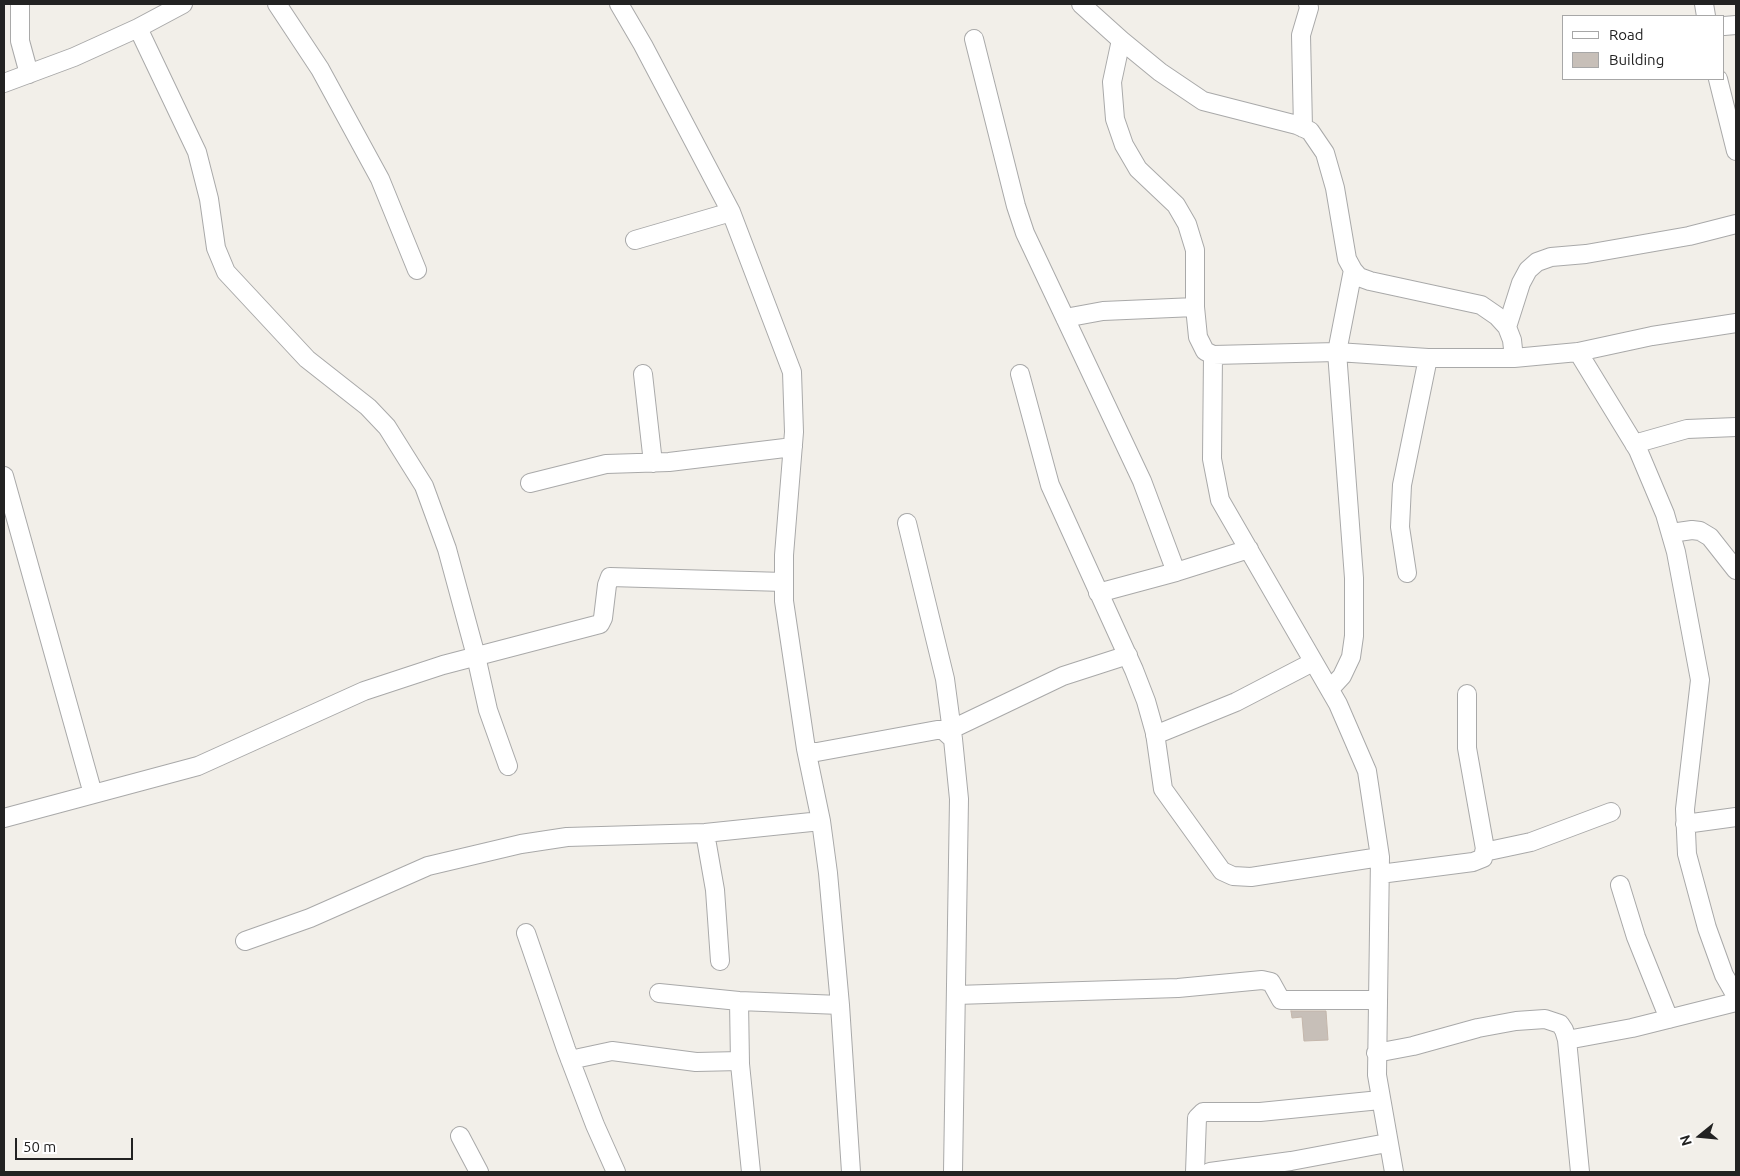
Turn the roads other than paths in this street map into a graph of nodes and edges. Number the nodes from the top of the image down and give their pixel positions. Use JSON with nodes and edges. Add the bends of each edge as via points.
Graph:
{"nodes":[{"id":1,"x":20,"y":4,"type":"edge"},
{"id":2,"x":183,"y":4,"type":"edge"},
{"id":3,"x":277,"y":4,"type":"edge"},
{"id":4,"x":619,"y":4,"type":"edge"},
{"id":5,"x":1081,"y":4,"type":"edge"},
{"id":6,"x":1308,"y":4,"type":"edge"},
{"id":7,"x":138,"y":28,"type":"junction"},
{"id":8,"x":974,"y":38,"type":"dead end"},
{"id":9,"x":1121,"y":40,"type":"junction"},
{"id":10,"x":29,"y":74,"type":"junction"},
{"id":11,"x":1718,"y":80,"type":"edge"},
{"id":12,"x":4,"y":83,"type":"edge"},
{"id":13,"x":1303,"y":128,"type":"junction"},
{"id":14,"x":1736,"y":151,"type":"edge"},
{"id":15,"x":731,"y":212,"type":"junction"},
{"id":16,"x":1736,"y":224,"type":"edge"},
{"id":17,"x":635,"y":240,"type":"dead end"},
{"id":18,"x":417,"y":270,"type":"dead end"},
{"id":19,"x":1353,"y":270,"type":"junction"},
{"id":20,"x":1194,"y":307,"type":"junction"},
{"id":21,"x":1065,"y":318,"type":"junction"},
{"id":22,"x":1736,"y":323,"type":"edge"},
{"id":23,"x":1507,"y":327,"type":"junction"},
{"id":24,"x":1337,"y":352,"type":"junction"},
{"id":25,"x":1578,"y":352,"type":"junction"},
{"id":26,"x":1212,"y":355,"type":"junction"},
{"id":27,"x":1428,"y":358,"type":"junction"},
{"id":28,"x":1514,"y":358,"type":"junction"},
{"id":29,"x":644,"y":374,"type":"dead end"},
{"id":30,"x":1020,"y":374,"type":"dead end"},
{"id":31,"x":1736,"y":427,"type":"edge"},
{"id":32,"x":1634,"y":444,"type":"junction"},
{"id":33,"x":793,"y":447,"type":"junction"},
{"id":34,"x":654,"y":463,"type":"junction"},
{"id":35,"x":4,"y":476,"type":"edge"},
{"id":36,"x":530,"y":484,"type":"dead end"},
{"id":37,"x":907,"y":523,"type":"dead end"},
{"id":38,"x":1671,"y":533,"type":"junction"},
{"id":39,"x":1249,"y":549,"type":"junction"},
{"id":40,"x":1736,"y":570,"type":"edge"},
{"id":41,"x":1176,"y":572,"type":"junction"},
{"id":42,"x":1406,"y":573,"type":"dead end"},
{"id":43,"x":784,"y":582,"type":"junction"},
{"id":44,"x":1098,"y":593,"type":"junction"},
{"id":45,"x":1128,"y":655,"type":"junction"},
{"id":46,"x":476,"y":656,"type":"junction"},
{"id":47,"x":1313,"y":662,"type":"junction"},
{"id":48,"x":1330,"y":689,"type":"junction"},
{"id":49,"x":1467,"y":694,"type":"dead end"},
{"id":50,"x":953,"y":734,"type":"junction"},
{"id":51,"x":1155,"y":735,"type":"junction"},
{"id":52,"x":806,"y":749,"type":"junction"},
{"id":53,"x":508,"y":766,"type":"dead end"},
{"id":54,"x":93,"y":794,"type":"junction"},
{"id":55,"x":1611,"y":812,"type":"dead end"},
{"id":56,"x":1736,"y":817,"type":"edge"},
{"id":57,"x":4,"y":818,"type":"edge"},
{"id":58,"x":821,"y":821,"type":"junction"},
{"id":59,"x":1684,"y":824,"type":"junction"},
{"id":60,"x":705,"y":833,"type":"junction"},
{"id":61,"x":1484,"y":852,"type":"junction"},
{"id":62,"x":1380,"y":866,"type":"junction"},
{"id":63,"x":1620,"y":885,"type":"dead end"},
{"id":64,"x":526,"y":932,"type":"dead end"},
{"id":65,"x":245,"y":941,"type":"dead end"},
{"id":66,"x":720,"y":961,"type":"dead end"},
{"id":67,"x":659,"y":993,"type":"dead end"},
{"id":68,"x":956,"y":995,"type":"junction"},
{"id":69,"x":1736,"y":996,"type":"edge"},
{"id":70,"x":1378,"y":1000,"type":"junction"},
{"id":71,"x":740,"y":1001,"type":"junction"},
{"id":72,"x":1736,"y":1002,"type":"edge"},
{"id":73,"x":840,"y":1005,"type":"junction"},
{"id":74,"x":1669,"y":1019,"type":"junction"},
{"id":75,"x":1567,"y":1040,"type":"junction"},
{"id":76,"x":1376,"y":1053,"type":"junction"},
{"id":77,"x":570,"y":1060,"type":"junction"},
{"id":78,"x":740,"y":1061,"type":"junction"},
{"id":79,"x":1380,"y":1100,"type":"junction"},
{"id":80,"x":460,"y":1136,"type":"dead end"},
{"id":81,"x":1387,"y":1143,"type":"junction"},
{"id":82,"x":479,"y":1172,"type":"edge"},
{"id":83,"x":616,"y":1172,"type":"edge"},
{"id":84,"x":751,"y":1172,"type":"edge"},
{"id":85,"x":851,"y":1172,"type":"edge"},
{"id":86,"x":953,"y":1172,"type":"edge"},
{"id":87,"x":1195,"y":1172,"type":"edge"},
{"id":88,"x":1210,"y":1172,"type":"edge"},
{"id":89,"x":1394,"y":1172,"type":"edge"},
{"id":90,"x":1580,"y":1172,"type":"edge"}],
"edges":[{"from":1,"to":10,"type":"street","via":[[20,41]]},
{"from":2,"to":7,"type":"street"},
{"from":3,"to":18,"type":"street","via":[[320,69],[380,179]]},
{"from":4,"to":15,"type":"street"},
{"from":5,"to":9,"type":"street"},
{"from":6,"to":13,"type":"street","via":[[1301,35]]},
{"from":7,"to":10,"type":"street"},
{"from":7,"to":46,"type":"street","via":[[197,152],[222,266],[307,358],[387,427],[404,452],[434,511]]},
{"from":8,"to":21,"type":"street","via":[[1016,206],[1035,258]]},
{"from":9,"to":13,"type":"street","via":[[1203,101]]},
{"from":9,"to":20,"type":"street","via":[[1112,82],[1115,119],[1138,168],[1176,205],[1187,224],[1195,250]]},
{"from":10,"to":12,"type":"street"},
{"from":11,"to":14,"type":"street"},
{"from":13,"to":19,"type":"street","via":[[1310,131],[1325,153],[1335,188],[1347,259]]},
{"from":15,"to":17,"type":"street"},
{"from":15,"to":33,"type":"street","via":[[792,372]]},
{"from":16,"to":23,"type":"street","via":[[1689,236],[1586,254],[1550,256],[1528,270]]},
{"from":19,"to":23,"type":"street","via":[[1359,277],[1370,281],[1481,305]]},
{"from":19,"to":24,"type":"street"},
{"from":20,"to":21,"type":"street","via":[[1103,311]]},
{"from":20,"to":26,"type":"street","via":[[1200,345]]},
{"from":21,"to":41,"type":"street","via":[[1142,482]]},
{"from":22,"to":25,"type":"street"},
{"from":23,"to":28,"type":"street"},
{"from":24,"to":26,"type":"street"},
{"from":24,"to":27,"type":"street"},
{"from":24,"to":48,"type":"street","via":[[1354,578],[1354,636],[1351,657],[1342,676]]},
{"from":25,"to":28,"type":"street"},
{"from":25,"to":32,"type":"street"},
{"from":26,"to":39,"type":"street","via":[[1215,485],[1226,513]]},
{"from":27,"to":28,"type":"street"},
{"from":27,"to":42,"type":"street","via":[[1402,485],[1400,527]]},
{"from":29,"to":34,"type":"street"},
{"from":30,"to":44,"type":"street","via":[[1050,485]]},
{"from":31,"to":32,"type":"street","via":[[1687,429]]},
{"from":32,"to":38,"type":"street"},
{"from":33,"to":34,"type":"street"},
{"from":33,"to":43,"type":"street"},
{"from":34,"to":36,"type":"street","via":[[606,464]]},
{"from":35,"to":54,"type":"street"},
{"from":37,"to":50,"type":"street","via":[[945,680]]},
{"from":38,"to":40,"type":"street","via":[[1700,531],[1710,537]]},
{"from":38,"to":59,"type":"street","via":[[1700,680]]},
{"from":39,"to":41,"type":"street"},
{"from":39,"to":47,"type":"street"},
{"from":41,"to":44,"type":"street"},
{"from":43,"to":46,"type":"street","via":[[610,577],[600,624]]},
{"from":43,"to":52,"type":"street","via":[[787,634]]},
{"from":44,"to":45,"type":"street"},
{"from":45,"to":50,"type":"street","via":[[1063,676]]},
{"from":45,"to":51,"type":"street"},
{"from":46,"to":53,"type":"street","via":[[491,723]]},
{"from":46,"to":54,"type":"street","via":[[364,691],[198,766]]},
{"from":47,"to":48,"type":"street"},
{"from":47,"to":51,"type":"street","via":[[1242,700]]},
{"from":48,"to":62,"type":"street","via":[[1367,771]]},
{"from":49,"to":61,"type":"street","via":[[1467,748]]},
{"from":50,"to":52,"type":"street","via":[[936,730],[817,752]]},
{"from":50,"to":68,"type":"street","via":[[959,800]]},
{"from":51,"to":62,"type":"street","via":[[1164,789],[1226,874],[1251,877]]},
{"from":52,"to":58,"type":"street"},
{"from":54,"to":57,"type":"street"},
{"from":55,"to":61,"type":"street","via":[[1531,842]]},
{"from":56,"to":59,"type":"street"},
{"from":58,"to":60,"type":"street"},
{"from":58,"to":73,"type":"street"},
{"from":59,"to":69,"type":"street","via":[[1687,854],[1707,928],[1724,975]]},
{"from":60,"to":65,"type":"street","via":[[548,839],[468,856],[428,866],[310,918]]},
{"from":60,"to":66,"type":"street","via":[[715,890]]},
{"from":61,"to":62,"type":"street","via":[[1483,858],[1473,862]]},
{"from":62,"to":70,"type":"street"},
{"from":63,"to":74,"type":"street","via":[[1636,937]]},
{"from":64,"to":77,"type":"street"},
{"from":67,"to":71,"type":"street"},
{"from":68,"to":70,"type":"street","via":[[1178,988],[1262,980],[1271,982],[1281,1000]]},
{"from":68,"to":86,"type":"street"},
{"from":70,"to":76,"type":"street"},
{"from":71,"to":73,"type":"street"},
{"from":71,"to":78,"type":"street"},
{"from":72,"to":74,"type":"street"},
{"from":73,"to":85,"type":"street"},
{"from":74,"to":75,"type":"street"},
{"from":75,"to":76,"type":"street","via":[[1560,1024],[1532,1019],[1478,1028]]},
{"from":75,"to":90,"type":"street"},
{"from":76,"to":79,"type":"street"},
{"from":77,"to":78,"type":"street","via":[[618,1052],[696,1062]]},
{"from":77,"to":83,"type":"street"},
{"from":78,"to":84,"type":"street"},
{"from":79,"to":81,"type":"street"},
{"from":79,"to":87,"type":"street","via":[[1260,1112],[1203,1112],[1197,1118]]},
{"from":80,"to":82,"type":"street"},
{"from":81,"to":88,"type":"street","via":[[1291,1162]]},
{"from":81,"to":89,"type":"street"}]}
